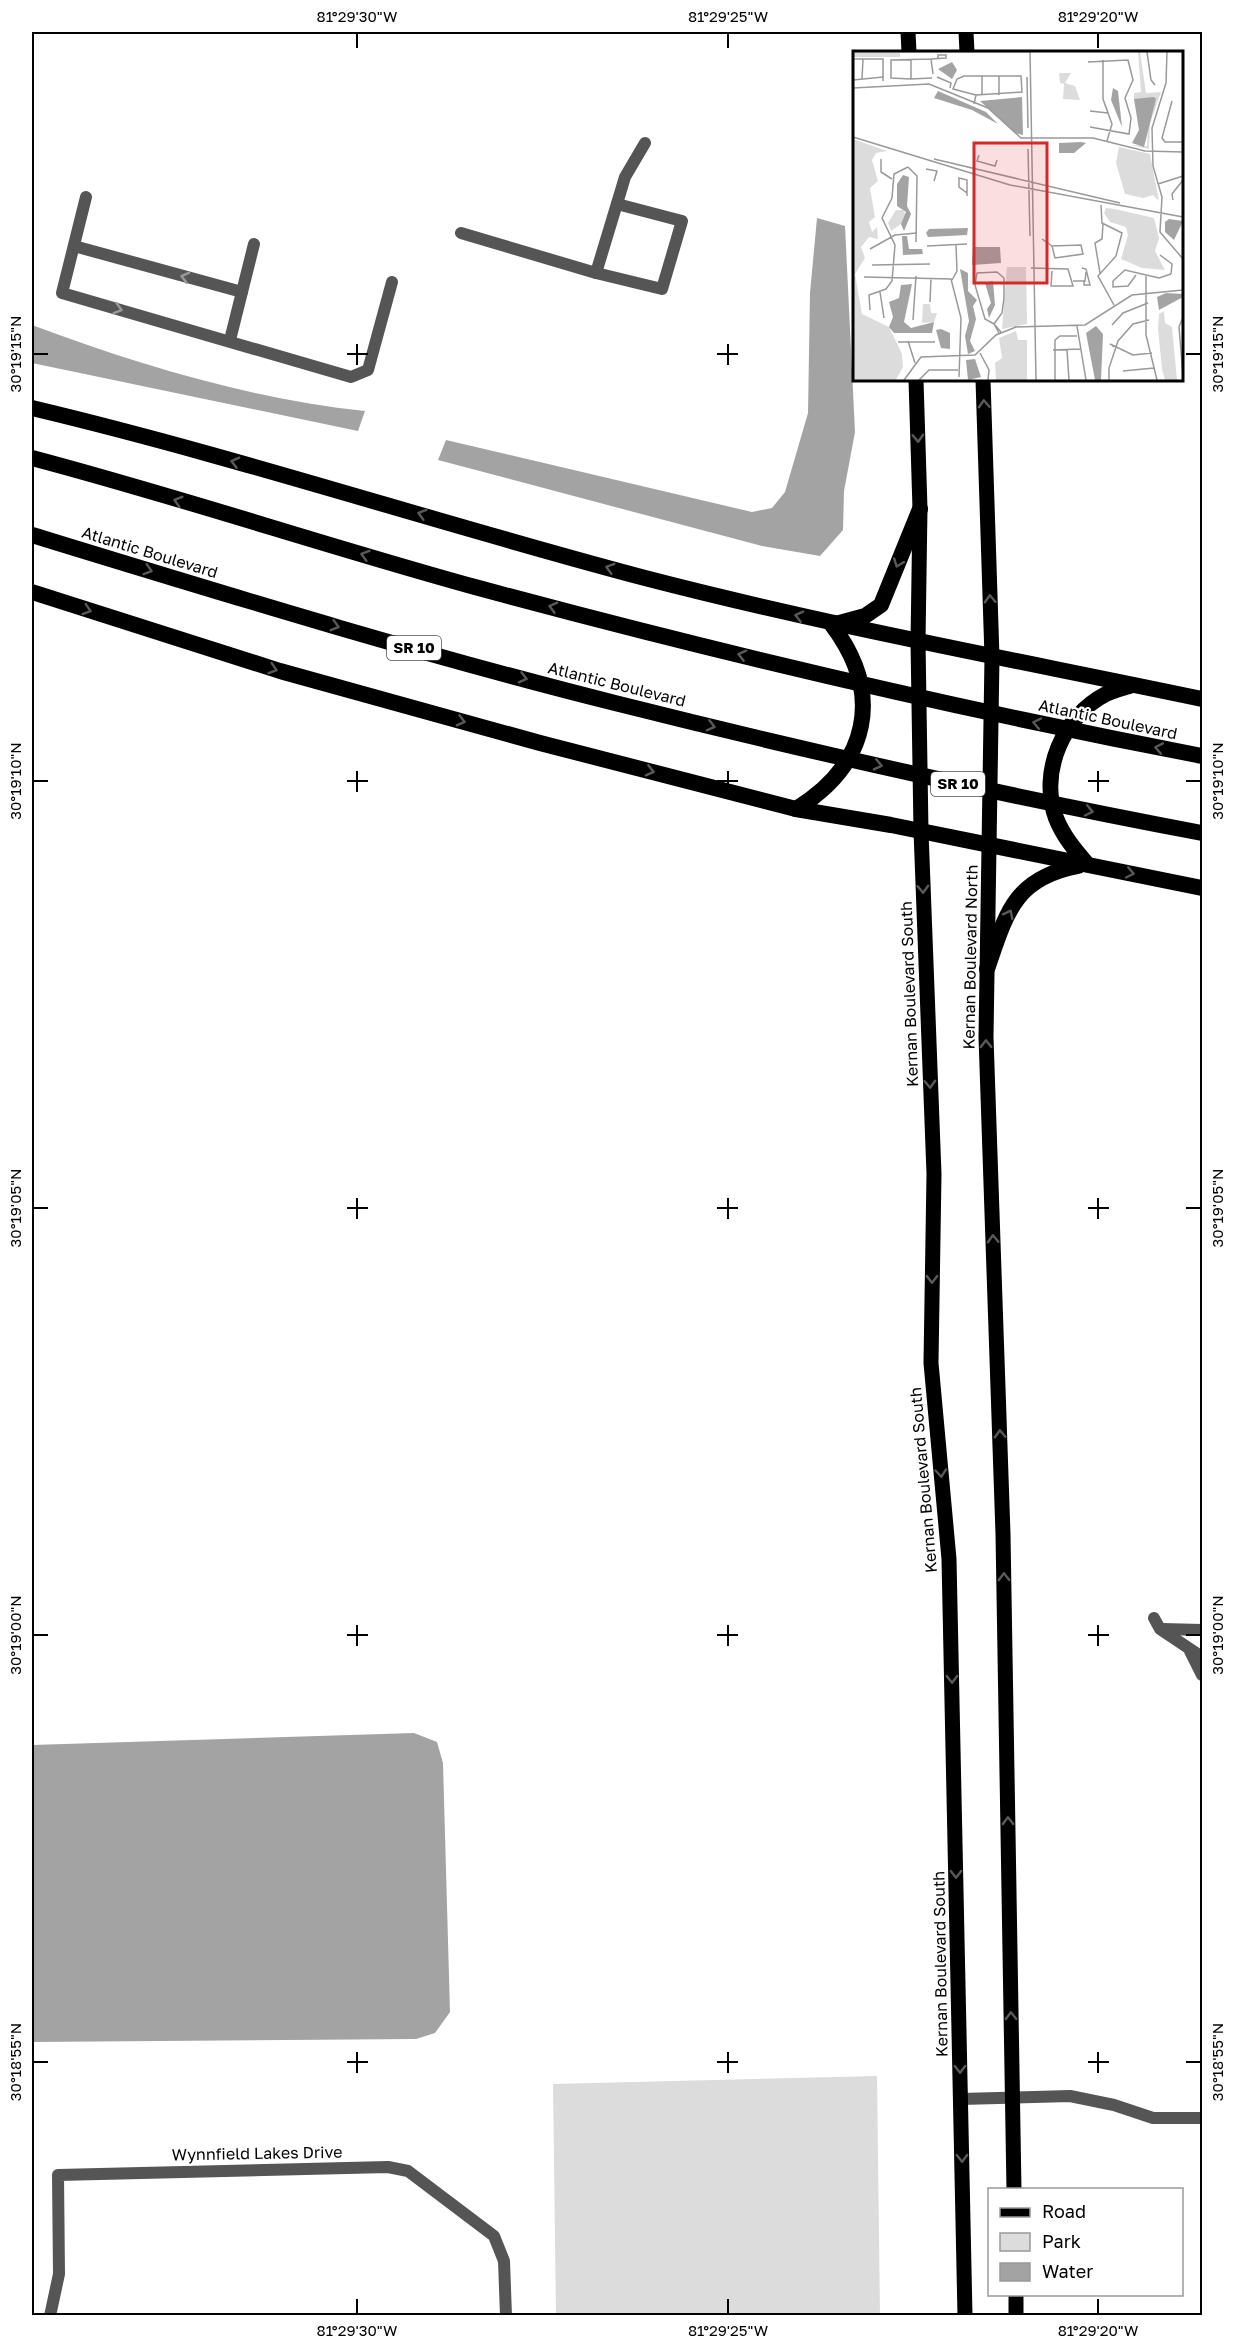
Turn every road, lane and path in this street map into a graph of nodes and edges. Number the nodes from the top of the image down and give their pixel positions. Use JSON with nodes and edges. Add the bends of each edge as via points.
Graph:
{"nodes":[{"id":1,"x":908,"y":32,"type":"edge"},
{"id":2,"x":966,"y":32,"type":"edge"},
{"id":3,"x":909,"y":51,"type":"edge"},
{"id":4,"x":967,"y":51,"type":"edge"},
{"id":5,"x":645,"y":143,"type":"dead end"},
{"id":6,"x":86,"y":197,"type":"dead end"},
{"id":7,"x":617,"y":204,"type":"junction"},
{"id":8,"x":461,"y":233,"type":"dead end"},
{"id":9,"x":254,"y":244,"type":"dead end"},
{"id":10,"x":74,"y":246,"type":"junction"},
{"id":11,"x":596,"y":273,"type":"junction"},
{"id":12,"x":392,"y":282,"type":"dead end"},
{"id":13,"x":242,"y":292,"type":"junction"},
{"id":14,"x":230,"y":340,"type":"junction"},
{"id":15,"x":916,"y":381,"type":"edge"},
{"id":16,"x":983,"y":381,"type":"edge"},
{"id":17,"x":32,"y":408,"type":"edge"},
{"id":18,"x":32,"y":458,"type":"edge"},
{"id":19,"x":920,"y":509,"type":"junction"},
{"id":20,"x":32,"y":535,"type":"edge"},
{"id":21,"x":32,"y":592,"type":"edge"},
{"id":22,"x":832,"y":625,"type":"junction"},
{"id":23,"x":918,"y":641,"type":"junction"},
{"id":24,"x":992,"y":657,"type":"junction"},
{"id":25,"x":1133,"y":685,"type":"junction"},
{"id":26,"x":1203,"y":699,"type":"edge"},
{"id":27,"x":1203,"y":756,"type":"edge"},
{"id":28,"x":796,"y":808,"type":"junction"},
{"id":29,"x":921,"y":831,"type":"junction"},
{"id":30,"x":1203,"y":833,"type":"edge"},
{"id":31,"x":990,"y":844,"type":"junction"},
{"id":32,"x":1087,"y":864,"type":"junction"},
{"id":33,"x":1203,"y":888,"type":"edge"},
{"id":34,"x":987,"y":969,"type":"junction"},
{"id":35,"x":1203,"y":1630,"type":"edge"},
{"id":36,"x":1190,"y":1651,"type":"junction"},
{"id":37,"x":1203,"y":1657,"type":"edge"},
{"id":38,"x":1203,"y":1675,"type":"edge"},
{"id":39,"x":1012,"y":2096,"type":"junction"},
{"id":40,"x":960,"y":2099,"type":"junction"},
{"id":41,"x":1203,"y":2118,"type":"edge"},
{"id":42,"x":1014,"y":2188,"type":"edge"},
{"id":43,"x":1016,"y":2296,"type":"edge"},
{"id":44,"x":50,"y":2316,"type":"edge"},
{"id":45,"x":506,"y":2316,"type":"edge"},
{"id":46,"x":965,"y":2316,"type":"edge"},
{"id":47,"x":1016,"y":2316,"type":"edge"}],
"edges":[{"from":1,"to":3,"type":"main road"},
{"from":2,"to":4,"type":"main road"},
{"from":5,"to":7,"type":"street","via":[[625,177]]},
{"from":6,"to":10,"type":"street"},
{"from":7,"to":11,"type":"street"},
{"from":7,"to":11,"type":"street","via":[[682,221],[663,289]]},
{"from":8,"to":11,"type":"street"},
{"from":9,"to":13,"type":"street"},
{"from":13,"to":10,"type":"street","one_way":true},
{"from":10,"to":14,"type":"street","one_way":true,"via":[[62,293]]},
{"from":12,"to":14,"type":"street","via":[[368,370],[351,377]]},
{"from":13,"to":14,"type":"street"},
{"from":15,"to":19,"type":"main road","one_way":true},
{"from":24,"to":16,"type":"main road","name":"Kernan Boulevard North","one_way":true},
{"from":22,"to":17,"type":"highway","one_way":true,"via":[[644,578]]},
{"from":27,"to":18,"type":"highway","name":"Atlantic Boulevard","one_way":true,"via":[[799,669],[474,587]]},
{"from":19,"to":22,"type":"highway","one_way":true,"via":[[881,605],[865,616]]},
{"from":19,"to":23,"type":"main road"},
{"from":20,"to":30,"type":"highway","name":"Atlantic Boulevard","number":"SR 10","one_way":true,"via":[[281,611],[614,702],[800,747]]},
{"from":21,"to":28,"type":"highway","one_way":true,"via":[[280,671]]},
{"from":22,"to":23,"type":"highway"},
{"from":22,"to":28,"type":"highway","via":[[849,647],[859,672],[864,699],[862,726],[839,775]]},
{"from":23,"to":24,"type":"highway"},
{"from":23,"to":29,"type":"main road","name":"Kernan Boulevard South"},
{"from":24,"to":25,"type":"highway"},
{"from":24,"to":31,"type":"main road","name":"Kernan Boulevard North"},
{"from":25,"to":26,"type":"highway"},
{"from":25,"to":32,"type":"highway","via":[[1106,694],[1082,711],[1064,734],[1053,760],[1050,789],[1055,817],[1068,842]]},
{"from":28,"to":29,"type":"highway"},
{"from":29,"to":31,"type":"highway"},
{"from":29,"to":40,"type":"main road","name":"Kernan Boulevard South","one_way":true,"via":[[934,1174],[931,1363],[949,1559]]},
{"from":31,"to":32,"type":"highway"},
{"from":31,"to":34,"type":"main road","name":"Kernan Boulevard North"},
{"from":32,"to":33,"type":"highway","one_way":true},
{"from":34,"to":32,"type":"highway","one_way":true,"via":[[1012,907],[1028,886],[1054,870]]},
{"from":39,"to":34,"type":"main road","name":"Kernan Boulevard North","one_way":true,"via":[[1003,1534]]},
{"from":35,"to":36,"type":"street","via":[[1157,1623]]},
{"from":36,"to":37,"type":"street"},
{"from":36,"to":38,"type":"street"},
{"from":39,"to":40,"type":"street"},
{"from":39,"to":41,"type":"street","via":[[1070,2096],[1153,2118]]},
{"from":39,"to":42,"type":"main road"},
{"from":40,"to":46,"type":"main road","name":"Kernan Boulevard South","one_way":true},
{"from":43,"to":47,"type":"main road"},
{"from":44,"to":45,"type":"street","name":"Wynnfield Lakes Drive","via":[[59,2274],[58,2175],[388,2167],[408,2171],[494,2236],[504,2261]]}]}
